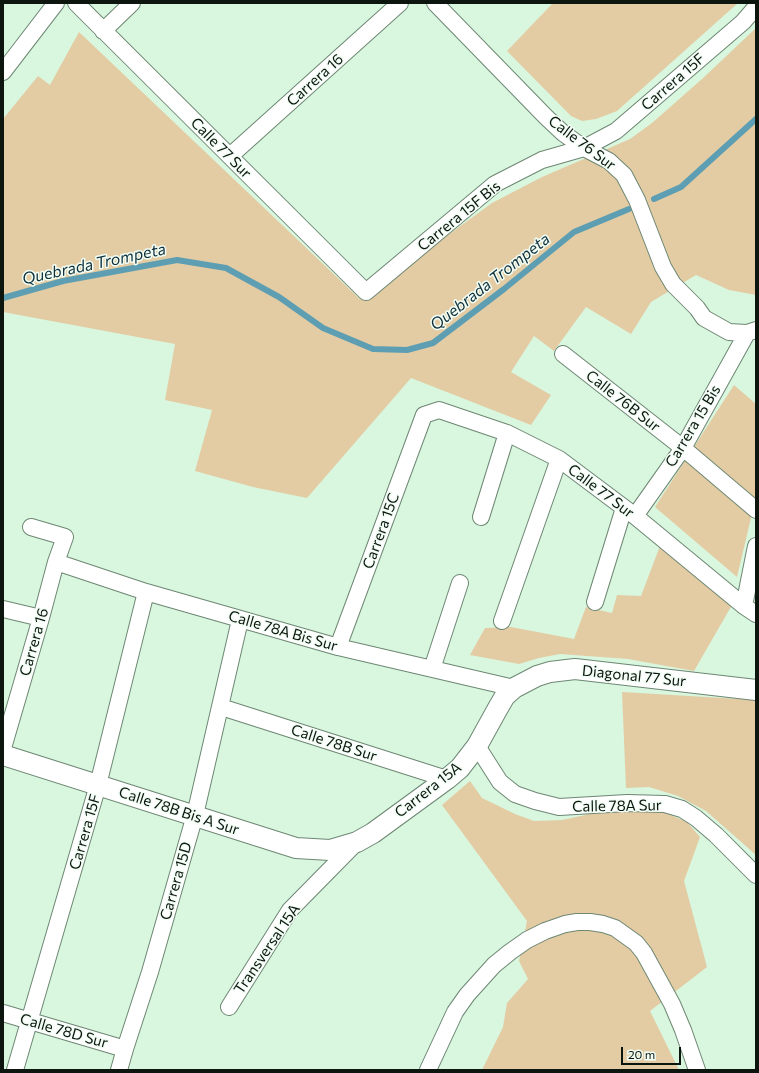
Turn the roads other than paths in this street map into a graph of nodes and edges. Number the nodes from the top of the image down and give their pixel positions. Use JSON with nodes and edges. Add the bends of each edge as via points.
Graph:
{"nodes":[{"id":1,"x":56,"y":3,"type":"edge"},
{"id":2,"x":76,"y":3,"type":"edge"},
{"id":3,"x":132,"y":3,"type":"edge"},
{"id":4,"x":400,"y":3,"type":"edge"},
{"id":5,"x":435,"y":3,"type":"edge"},
{"id":6,"x":756,"y":7,"type":"edge"},
{"id":7,"x":103,"y":31,"type":"junction"},
{"id":8,"x":3,"y":72,"type":"edge"},
{"id":9,"x":584,"y":148,"type":"junction"},
{"id":10,"x":230,"y":156,"type":"junction"},
{"id":11,"x":366,"y":292,"type":"joint"},
{"id":12,"x":751,"y":332,"type":"edge"},
{"id":13,"x":563,"y":354,"type":"dead end"},
{"id":14,"x":424,"y":415,"type":"joint"},
{"id":15,"x":507,"y":433,"type":"junction"},
{"id":16,"x":683,"y":448,"type":"junction"},
{"id":17,"x":559,"y":459,"type":"junction"},
{"id":18,"x":756,"y":510,"type":"edge"},
{"id":19,"x":630,"y":512,"type":"junction"},
{"id":20,"x":481,"y":517,"type":"dead end"},
{"id":21,"x":30,"y":527,"type":"dead end"},
{"id":22,"x":756,"y":546,"type":"edge"},
{"id":23,"x":56,"y":562,"type":"junction"},
{"id":24,"x":460,"y":583,"type":"dead end"},
{"id":25,"x":146,"y":592,"type":"junction"},
{"id":26,"x":595,"y":602,"type":"dead end"},
{"id":27,"x":3,"y":609,"type":"edge"},
{"id":28,"x":750,"y":610,"type":"edge"},
{"id":29,"x":41,"y":618,"type":"junction"},
{"id":30,"x":240,"y":620,"type":"junction"},
{"id":31,"x":502,"y":621,"type":"dead end"},
{"id":32,"x":338,"y":647,"type":"junction"},
{"id":33,"x":432,"y":669,"type":"junction"},
{"id":34,"x":514,"y":688,"type":"junction"},
{"id":35,"x":756,"y":690,"type":"edge"},
{"id":36,"x":221,"y":707,"type":"junction"},
{"id":37,"x":9,"y":709,"type":"edge"},
{"id":38,"x":477,"y":746,"type":"junction"},
{"id":39,"x":3,"y":748,"type":"edge"},
{"id":40,"x":3,"y":755,"type":"edge"},
{"id":41,"x":447,"y":779,"type":"junction"},
{"id":42,"x":98,"y":785,"type":"junction"},
{"id":43,"x":195,"y":815,"type":"junction"},
{"id":44,"x":357,"y":842,"type":"junction"},
{"id":45,"x":756,"y":875,"type":"edge"},
{"id":46,"x":228,"y":1007,"type":"dead end"},
{"id":47,"x":3,"y":1013,"type":"edge"},
{"id":48,"x":29,"y":1021,"type":"junction"},
{"id":49,"x":125,"y":1049,"type":"junction"},
{"id":50,"x":121,"y":1069,"type":"edge"},
{"id":51,"x":15,"y":1070,"type":"edge"},
{"id":52,"x":428,"y":1070,"type":"edge"},
{"id":53,"x":697,"y":1070,"type":"edge"}],
"edges":[{"from":1,"to":8,"type":"street"},
{"from":2,"to":7,"type":"street","name":"Calle 77 Sur"},
{"from":3,"to":7,"type":"street"},
{"from":4,"to":10,"type":"street","name":"Carrera 16"},
{"from":5,"to":9,"type":"street","name":"Calle 76 Sur","via":[[546,117]]},
{"from":6,"to":9,"type":"street","name":"Carrera 15F","via":[[743,22],[616,131]]},
{"from":7,"to":10,"type":"street","name":"Calle 77 Sur"},
{"from":9,"to":11,"type":"street","name":"Carrera 15F Bis","via":[[542,160],[495,184]]},
{"from":9,"to":12,"type":"street","name":"Calle 76 Sur","via":[[609,161],[624,175],[637,200],[663,267],[673,284],[704,318],[729,332]]},
{"from":10,"to":11,"type":"street","name":"Calle 77 Sur"},
{"from":12,"to":16,"type":"street","name":"Carrera 15 Bis"},
{"from":13,"to":16,"type":"street","name":"Calle 76B Sur"},
{"from":14,"to":15,"type":"street","name":"Calle 77 Sur","via":[[439,410]]},
{"from":14,"to":32,"type":"street","name":"Carrera 15C"},
{"from":15,"to":17,"type":"street","name":"Calle 77 Sur"},
{"from":15,"to":20,"type":"street"},
{"from":16,"to":18,"type":"street","name":"Calle 76B Sur"},
{"from":16,"to":19,"type":"street","name":"Carrera 15 Bis"},
{"from":17,"to":19,"type":"street","name":"Calle 77 Sur"},
{"from":17,"to":31,"type":"street"},
{"from":19,"to":26,"type":"street","name":"Carrera 15 Bis"},
{"from":19,"to":28,"type":"street","name":"Calle 77 Sur"},
{"from":21,"to":23,"type":"street","name":"Carrera 16","via":[[65,536]]},
{"from":22,"to":28,"type":"street"},
{"from":23,"to":25,"type":"street","name":"Calle 78A Bis Sur"},
{"from":23,"to":29,"type":"street","name":"Carrera 16"},
{"from":24,"to":33,"type":"street"},
{"from":25,"to":30,"type":"street","name":"Calle 78A Bis Sur"},
{"from":25,"to":42,"type":"street","name":"Carrera 15F"},
{"from":27,"to":29,"type":"street"},
{"from":29,"to":37,"type":"street","name":"Carrera 16"},
{"from":30,"to":32,"type":"street","name":"Calle 78A Bis Sur"},
{"from":30,"to":36,"type":"street","name":"Carrera 15D"},
{"from":32,"to":33,"type":"street","name":"Calle 78A Bis Sur"},
{"from":33,"to":34,"type":"street","name":"Calle 78A Bis Sur"},
{"from":34,"to":35,"type":"street","name":"Diagonal 77 Sur","via":[[537,676],[575,669]]},
{"from":34,"to":38,"type":"street","name":"Carrera 15A","via":[[498,708]]},
{"from":36,"to":41,"type":"street","name":"Calle 78B Sur"},
{"from":36,"to":43,"type":"street","name":"Carrera 15D"},
{"from":37,"to":39,"type":"street","name":"Carrera 16"},
{"from":38,"to":41,"type":"street","name":"Carrera 15A","via":[[460,768]]},
{"from":38,"to":45,"type":"street","name":"Calle 78A Sur","via":[[500,782],[515,794],[535,801],[559,807],[627,803],[665,804],[682,809],[716,835]]},
{"from":40,"to":42,"type":"street","name":"Calle 78B Bis A Sur"},
{"from":41,"to":44,"type":"street","name":"Carrera 15A"},
{"from":42,"to":43,"type":"street","name":"Calle 78B Bis A Sur"},
{"from":42,"to":48,"type":"street","name":"Carrera 15F"},
{"from":43,"to":44,"type":"street","name":"Calle 78B Bis A Sur","via":[[296,848],[330,850]]},
{"from":43,"to":49,"type":"street","name":"Carrera 15D"},
{"from":44,"to":46,"type":"street","name":"Transversal 15A","via":[[290,910]]},
{"from":47,"to":48,"type":"street","name":"Calle 78D Sur"},
{"from":48,"to":49,"type":"street","name":"Calle 78D Sur"},
{"from":48,"to":51,"type":"street","name":"Carrera 15F"},
{"from":49,"to":50,"type":"street","name":"Carrera 15D"},
{"from":52,"to":53,"type":"street","via":[[455,1012],[466,995],[494,965],[537,935],[577,922],[603,924],[615,928],[636,943],[672,1004]]}]}
